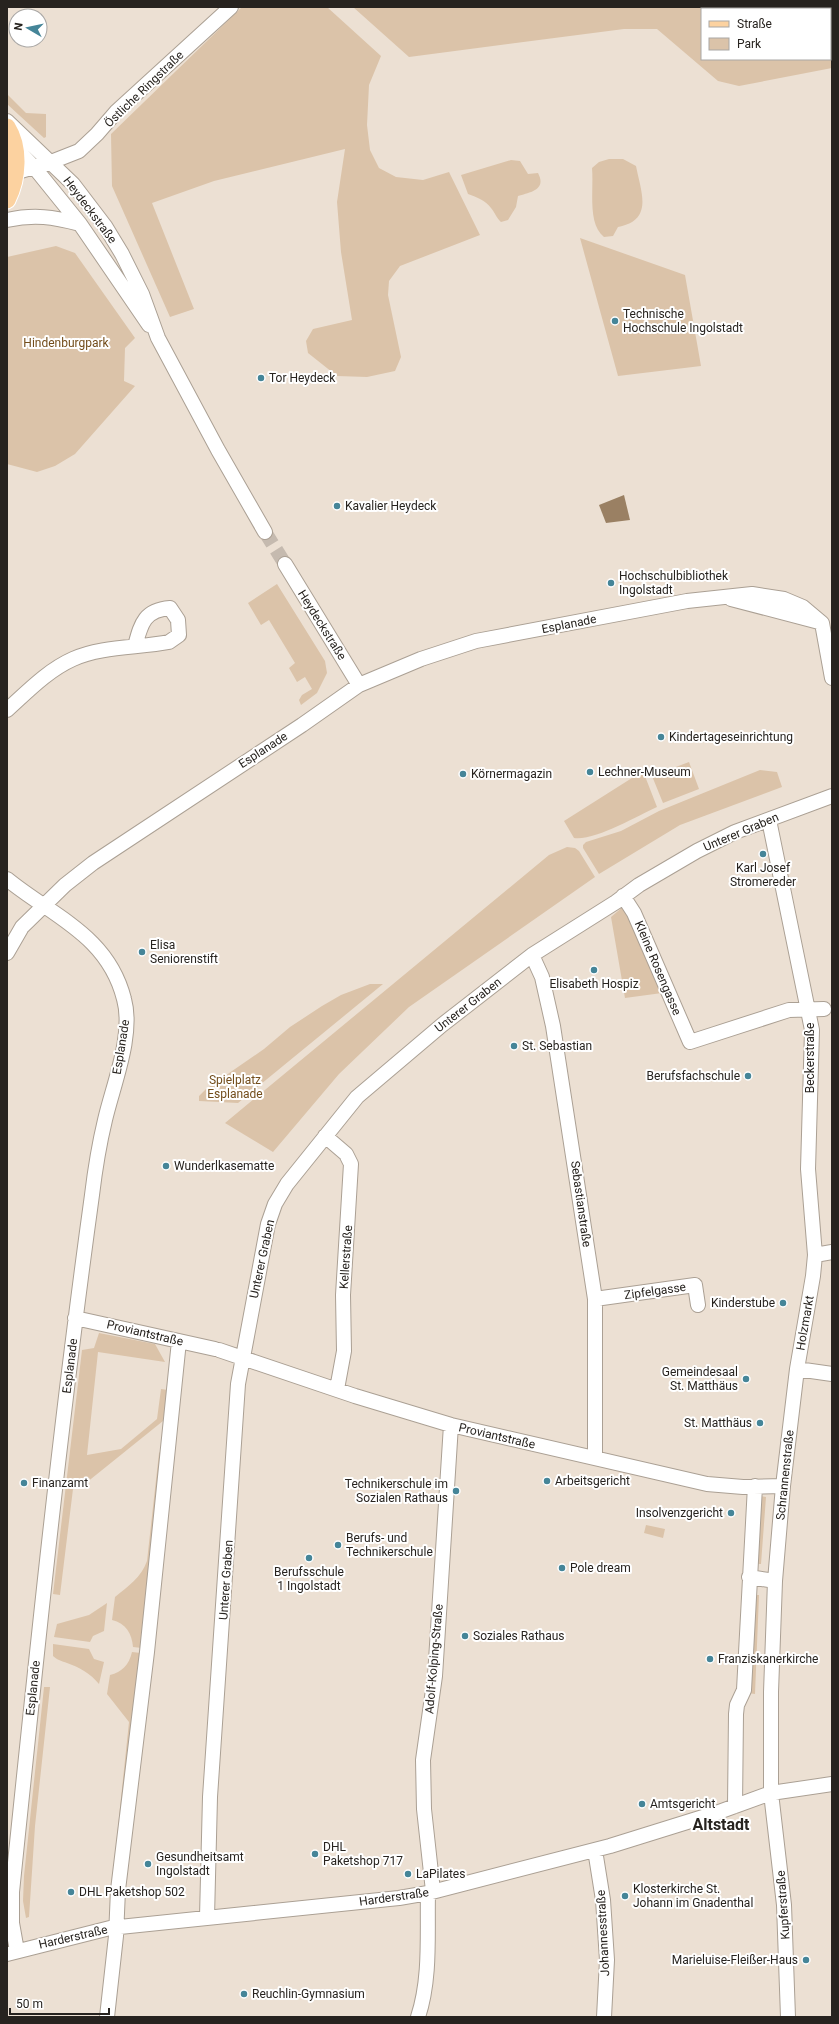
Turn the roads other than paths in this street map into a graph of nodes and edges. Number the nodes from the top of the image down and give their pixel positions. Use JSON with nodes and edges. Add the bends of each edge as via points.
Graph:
{"nodes":[{"id":1,"x":231,"y":7,"type":"edge"},
{"id":2,"x":7,"y":121,"type":"edge"},
{"id":3,"x":7,"y":127,"type":"edge"},
{"id":4,"x":11,"y":144,"type":"edge"},
{"id":5,"x":51,"y":162,"type":"junction"},
{"id":6,"x":34,"y":167,"type":"junction"},
{"id":7,"x":11,"y":174,"type":"edge"},
{"id":8,"x":7,"y":200,"type":"edge"},
{"id":9,"x":7,"y":220,"type":"edge"},
{"id":10,"x":80,"y":224,"type":"junction"},
{"id":11,"x":158,"y":338,"type":"junction"},
{"id":12,"x":265,"y":532,"type":"tunnel mouth"},
{"id":13,"x":285,"y":564,"type":"tunnel mouth"},
{"id":14,"x":827,"y":624,"type":"edge"},
{"id":15,"x":135,"y":646,"type":"dead end"},
{"id":16,"x":832,"y":678,"type":"edge"},
{"id":17,"x":359,"y":685,"type":"junction"},
{"id":18,"x":7,"y":710,"type":"edge"},
{"id":19,"x":832,"y":796,"type":"edge"},
{"id":20,"x":769,"y":820,"type":"junction"},
{"id":21,"x":7,"y":879,"type":"edge"},
{"id":22,"x":623,"y":896,"type":"junction"},
{"id":23,"x":44,"y":905,"type":"junction"},
{"id":24,"x":7,"y":953,"type":"edge"},
{"id":25,"x":532,"y":955,"type":"junction"},
{"id":26,"x":824,"y":1009,"type":"dead end"},
{"id":27,"x":808,"y":1010,"type":"junction"},
{"id":28,"x":325,"y":1136,"type":"junction"},
{"id":29,"x":832,"y":1252,"type":"edge"},
{"id":30,"x":815,"y":1255,"type":"junction"},
{"id":31,"x":813,"y":1276,"type":"joint"},
{"id":32,"x":595,"y":1299,"type":"junction"},
{"id":33,"x":698,"y":1305,"type":"dead end"},
{"id":34,"x":75,"y":1318,"type":"junction"},
{"id":35,"x":179,"y":1341,"type":"junction"},
{"id":36,"x":243,"y":1360,"type":"junction"},
{"id":37,"x":797,"y":1369,"type":"junction"},
{"id":38,"x":832,"y":1374,"type":"edge"},
{"id":39,"x":337,"y":1389,"type":"junction"},
{"id":40,"x":451,"y":1425,"type":"junction"},
{"id":41,"x":595,"y":1457,"type":"junction"},
{"id":42,"x":755,"y":1486,"type":"junction"},
{"id":43,"x":783,"y":1486,"type":"junction"},
{"id":44,"x":749,"y":1577,"type":"junction"},
{"id":45,"x":775,"y":1581,"type":"junction"},
{"id":46,"x":832,"y":1784,"type":"edge"},
{"id":47,"x":771,"y":1793,"type":"junction"},
{"id":48,"x":735,"y":1806,"type":"junction"},
{"id":49,"x":595,"y":1850,"type":"junction"},
{"id":50,"x":431,"y":1892,"type":"junction"},
{"id":51,"x":207,"y":1917,"type":"junction"},
{"id":52,"x":116,"y":1927,"type":"junction"},
{"id":53,"x":12,"y":1952,"type":"edge"},
{"id":54,"x":107,"y":2017,"type":"edge"},
{"id":55,"x":418,"y":2017,"type":"edge"},
{"id":56,"x":604,"y":2017,"type":"edge"},
{"id":57,"x":788,"y":2017,"type":"edge"}],
"edges":[{"from":1,"to":5,"type":"street","name":"Östliche Ringstraße","via":[[116,112],[79,151]]},
{"from":2,"to":5,"type":"street","name":"Heydeckstraße"},
{"from":3,"to":4,"type":"main road"},
{"from":4,"to":6,"type":"street","name":"Heydeckstraße"},
{"from":4,"to":7,"type":"main road"},
{"from":5,"to":6,"type":"street","name":"Östliche Ringstraße"},
{"from":5,"to":11,"type":"street","name":"Heydeckstraße","via":[[73,184],[109,232],[142,294]]},
{"from":6,"to":7,"type":"street","name":"Östliche Ringstraße"},
{"from":6,"to":10,"type":"street","name":"Heydeckstraße"},
{"from":7,"to":8,"type":"main road"},
{"from":9,"to":10,"type":"street","via":[[41,216]]},
{"from":10,"to":11,"type":"street","name":"Heydeckstraße"},
{"from":11,"to":12,"type":"street","name":"Heydeckstraße"},
{"from":13,"to":17,"type":"street","name":"Heydeckstraße"},
{"from":14,"to":16,"type":"street","name":"Esplanade"},
{"from":14,"to":17,"type":"street","name":"Esplanade","via":[[723,597],[688,601],[476,641],[421,659]]},
{"from":15,"to":18,"type":"street","via":[[87,654],[73,659],[50,673]]},
{"from":17,"to":23,"type":"street","name":"Esplanade","via":[[131,836],[69,882]]},
{"from":19,"to":20,"type":"street","name":"Unterer Graben"},
{"from":20,"to":22,"type":"street","name":"Unterer Graben","via":[[735,832]]},
{"from":20,"to":27,"type":"street","name":"Beckerstraße"},
{"from":21,"to":23,"type":"street"},
{"from":22,"to":25,"type":"street","name":"Unterer Graben"},
{"from":22,"to":27,"type":"street","name":"Kleine Rosengasse","via":[[634,913],[690,1042],[789,1010]]},
{"from":23,"to":24,"type":"street","via":[[22,927]]},
{"from":23,"to":34,"type":"street","name":"Esplanade","via":[[87,938],[106,958],[120,982],[126,1003],[123,1045],[104,1122]]},
{"from":25,"to":28,"type":"street","name":"Unterer Graben","via":[[442,1025],[356,1097]]},
{"from":25,"to":32,"type":"street","name":"Sebastianstraße","via":[[542,977],[553,1026]]},
{"from":26,"to":27,"type":"street"},
{"from":27,"to":30,"type":"street","name":"Beckerstraße","via":[[812,1030],[808,1169]]},
{"from":28,"to":36,"type":"street","name":"Unterer Graben","via":[[287,1184],[275,1204],[268,1224]]},
{"from":28,"to":39,"type":"street","name":"Kellerstraße","via":[[346,1154],[351,1164],[343,1295],[344,1351]]},
{"from":29,"to":30,"type":"street"},
{"from":30,"to":31,"type":"street","name":"Beckerstraße"},
{"from":31,"to":37,"type":"street","name":"Holzmarkt"},
{"from":32,"to":33,"type":"street","name":"Zipfelgasse","via":[[695,1285]]},
{"from":32,"to":41,"type":"street","name":"Sebastianstraße"},
{"from":34,"to":35,"type":"street","name":"Proviantstraße"},
{"from":34,"to":53,"type":"street","name":"Esplanade","via":[[12,1892]]},
{"from":35,"to":36,"type":"street","name":"Proviantstraße","via":[[217,1350]]},
{"from":35,"to":52,"type":"street"},
{"from":36,"to":39,"type":"street","name":"Proviantstraße"},
{"from":36,"to":51,"type":"street","name":"Unterer Graben","via":[[238,1384],[210,1797]]},
{"from":37,"to":38,"type":"street"},
{"from":37,"to":43,"type":"street","name":"Schrannenstraße"},
{"from":39,"to":40,"type":"street","name":"Proviantstraße"},
{"from":40,"to":41,"type":"street","name":"Proviantstraße"},
{"from":40,"to":50,"type":"street","name":"Adolf-Kolping-Straße","via":[[435,1676],[423,1760]]},
{"from":41,"to":42,"type":"street","name":"Proviantstraße","via":[[707,1484]]},
{"from":42,"to":43,"type":"street","name":"Proviantstraße"},
{"from":42,"to":44,"type":"street"},
{"from":43,"to":45,"type":"street","name":"Schrannenstraße"},
{"from":44,"to":45,"type":"street"},
{"from":44,"to":48,"type":"street","via":[[744,1690],[736,1714]]},
{"from":45,"to":47,"type":"street","name":"Schrannenstraße"},
{"from":46,"to":47,"type":"street","name":"Harderstraße"},
{"from":47,"to":48,"type":"street","name":"Harderstraße"},
{"from":47,"to":57,"type":"street","name":"Kupferstraße","via":[[784,1905]]},
{"from":48,"to":49,"type":"street","name":"Harderstraße"},
{"from":49,"to":50,"type":"street","name":"Harderstraße"},
{"from":49,"to":56,"type":"street","name":"Johannesstraße","via":[[603,1900],[607,1960]]},
{"from":50,"to":51,"type":"street","name":"Harderstraße","via":[[399,1898]]},
{"from":50,"to":55,"type":"street","name":"Adolf-Kolping-Straße","via":[[427,1961]]},
{"from":51,"to":52,"type":"street","name":"Harderstraße"},
{"from":52,"to":53,"type":"street","name":"Harderstraße"},
{"from":52,"to":54,"type":"street"}]}
